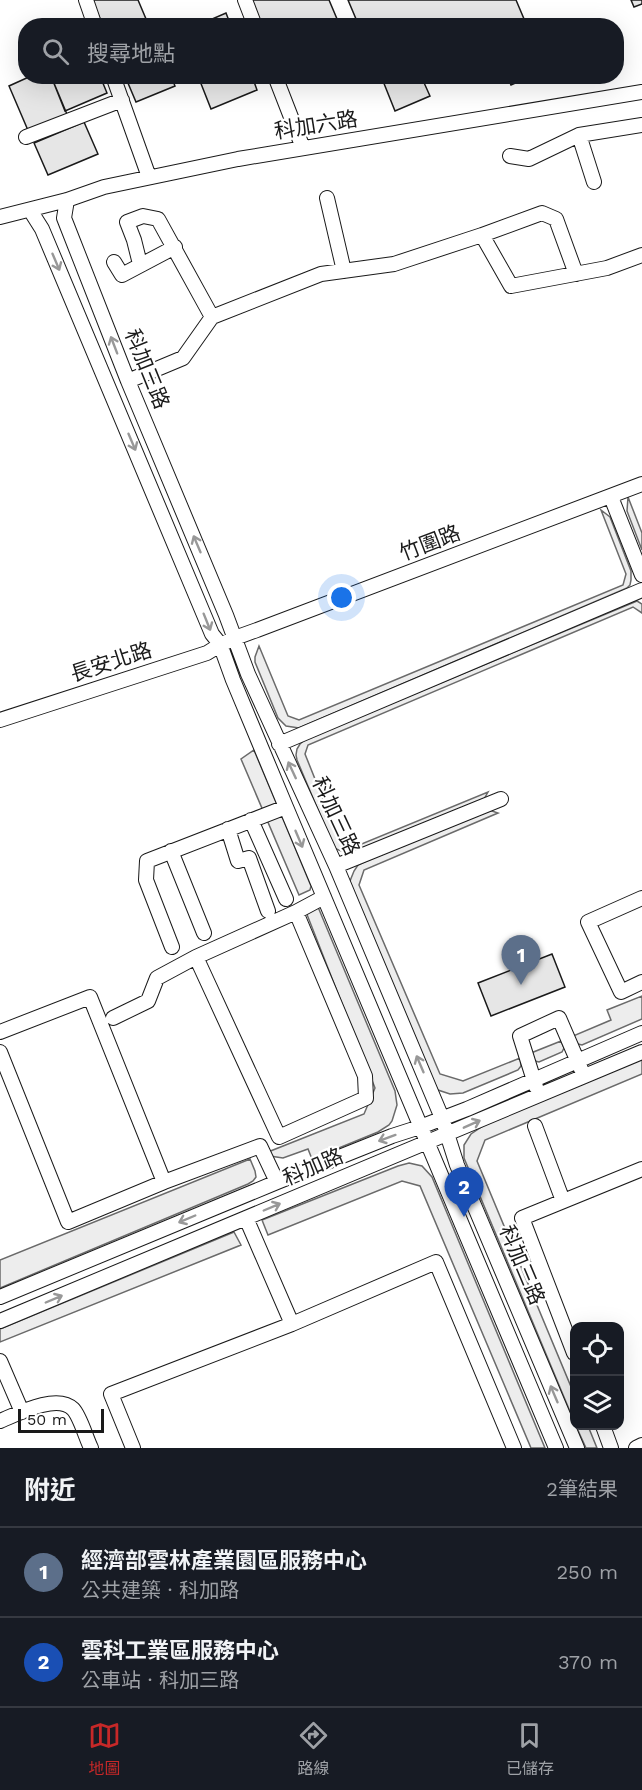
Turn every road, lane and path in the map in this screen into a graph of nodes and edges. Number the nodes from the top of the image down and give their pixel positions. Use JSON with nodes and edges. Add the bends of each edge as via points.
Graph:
{"nodes":[{"id":1,"x":86,"y":0,"type":"edge"},
{"id":2,"x":245,"y":0,"type":"edge"},
{"id":3,"x":92,"y":18,"type":"edge"},
{"id":4,"x":252,"y":18,"type":"edge"},
{"id":5,"x":116,"y":84,"type":"edge"},
{"id":6,"x":278,"y":84,"type":"edge"},
{"id":7,"x":642,"y":92,"type":"edge"},
{"id":8,"x":122,"y":100,"type":"junction"},
{"id":9,"x":642,"y":125,"type":"edge"},
{"id":10,"x":579,"y":135,"type":"junction"},
{"id":11,"x":26,"y":137,"type":"dead end"},
{"id":12,"x":303,"y":148,"type":"junction"},
{"id":13,"x":510,"y":156,"type":"dead end"},
{"id":14,"x":149,"y":177,"type":"junction"},
{"id":15,"x":594,"y":182,"type":"dead end"},
{"id":16,"x":327,"y":198,"type":"dead end"},
{"id":17,"x":68,"y":200,"type":"junction"},
{"id":18,"x":30,"y":210,"type":"junction"},
{"id":19,"x":0,"y":217,"type":"edge"},
{"id":20,"x":482,"y":235,"type":"junction"},
{"id":21,"x":175,"y":247,"type":"junction"},
{"id":22,"x":642,"y":255,"type":"edge"},
{"id":23,"x":114,"y":262,"type":"dead end"},
{"id":24,"x":140,"y":264,"type":"junction"},
{"id":25,"x":344,"y":271,"type":"junction"},
{"id":26,"x":576,"y":274,"type":"junction"},
{"id":27,"x":212,"y":317,"type":"junction"},
{"id":28,"x":128,"y":381,"type":"junction"},
{"id":29,"x":642,"y":484,"type":"edge"},
{"id":30,"x":611,"y":497,"type":"junction"},
{"id":31,"x":642,"y":575,"type":"edge"},
{"id":32,"x":642,"y":590,"type":"edge"},
{"id":33,"x":229,"y":641,"type":"junction"},
{"id":34,"x":0,"y":720,"type":"edge"},
{"id":35,"x":279,"y":744,"type":"junction"},
{"id":36,"x":501,"y":799,"type":"dead end"},
{"id":37,"x":286,"y":807,"type":"junction"},
{"id":38,"x":251,"y":820,"type":"junction"},
{"id":39,"x":228,"y":829,"type":"junction"},
{"id":40,"x":171,"y":851,"type":"junction"},
{"id":41,"x":336,"y":867,"type":"junction"},
{"id":42,"x":324,"y":897,"type":"junction"},
{"id":43,"x":642,"y":898,"type":"edge"},
{"id":44,"x":286,"y":899,"type":"dead end"},
{"id":45,"x":268,"y":911,"type":"dead end"},
{"id":46,"x":296,"y":912,"type":"junction"},
{"id":47,"x":204,"y":933,"type":"dead end"},
{"id":48,"x":172,"y":947,"type":"dead end"},
{"id":49,"x":196,"y":957,"type":"junction"},
{"id":50,"x":642,"y":982,"type":"edge"},
{"id":51,"x":113,"y":1018,"type":"dead end"},
{"id":52,"x":0,"y":1032,"type":"edge"},
{"id":53,"x":642,"y":1033,"type":"edge"},
{"id":54,"x":0,"y":1052,"type":"edge"},
{"id":55,"x":642,"y":1052,"type":"edge"},
{"id":56,"x":578,"y":1061,"type":"junction"},
{"id":57,"x":585,"y":1076,"type":"junction"},
{"id":58,"x":534,"y":1080,"type":"junction"},
{"id":59,"x":539,"y":1095,"type":"junction"},
{"id":60,"x":442,"y":1118,"type":"junction"},
{"id":61,"x":535,"y":1126,"type":"dead end"},
{"id":62,"x":420,"y":1128,"type":"junction"},
{"id":63,"x":447,"y":1135,"type":"junction"},
{"id":64,"x":279,"y":1137,"type":"junction"},
{"id":65,"x":426,"y":1143,"type":"junction"},
{"id":66,"x":260,"y":1146,"type":"junction"},
{"id":67,"x":642,"y":1169,"type":"edge"},
{"id":68,"x":164,"y":1182,"type":"junction"},
{"id":69,"x":277,"y":1182,"type":"junction"},
{"id":70,"x":563,"y":1201,"type":"junction"},
{"id":71,"x":246,"y":1218,"type":"junction"},
{"id":72,"x":0,"y":1297,"type":"edge"},
{"id":73,"x":0,"y":1321,"type":"edge"},
{"id":74,"x":292,"y":1324,"type":"junction"},
{"id":75,"x":570,"y":1343,"type":"edge"},
{"id":76,"x":0,"y":1361,"type":"edge"},
{"id":77,"x":14,"y":1392,"type":"junction"},
{"id":78,"x":0,"y":1397,"type":"edge"},
{"id":79,"x":22,"y":1412,"type":"junction"},
{"id":80,"x":0,"y":1421,"type":"edge"},
{"id":81,"x":605,"y":1430,"type":"edge"},
{"id":82,"x":642,"y":1445,"type":"edge"},
{"id":83,"x":91,"y":1448,"type":"edge"},
{"id":84,"x":133,"y":1448,"type":"edge"},
{"id":85,"x":514,"y":1448,"type":"edge"},
{"id":86,"x":556,"y":1448,"type":"edge"},
{"id":87,"x":577,"y":1448,"type":"edge"},
{"id":88,"x":611,"y":1448,"type":"edge"},
{"id":89,"x":636,"y":1448,"type":"edge"}],
"edges":[{"from":1,"to":3,"type":"street"},
{"from":2,"to":4,"type":"street"},
{"from":5,"to":8,"type":"street"},
{"from":6,"to":12,"type":"street"},
{"from":7,"to":12,"type":"street","name":"科加六路"},
{"from":8,"to":11,"type":"street"},
{"from":8,"to":14,"type":"street"},
{"from":9,"to":10,"type":"street"},
{"from":10,"to":13,"type":"street","via":[[529,159]]},
{"from":10,"to":15,"type":"street"},
{"from":12,"to":14,"type":"street","name":"科加六路"},
{"from":14,"to":17,"type":"street","name":"科加六路"},
{"from":16,"to":25,"type":"street"},
{"from":17,"to":18,"type":"street","name":"科加六路"},
{"from":28,"to":17,"type":"street","name":"科加三路","one_way":true,"via":[[64,218]]},
{"from":18,"to":19,"type":"street","name":"科加六路"},
{"from":18,"to":33,"type":"street","name":"科加三路","one_way":true,"via":[[42,229],[212,634]]},
{"from":20,"to":25,"type":"street","via":[[394,264]]},
{"from":20,"to":26,"type":"street","via":[[511,286]]},
{"from":20,"to":26,"type":"street","via":[[542,213],[556,219]]},
{"from":21,"to":24,"type":"street"},
{"from":21,"to":24,"type":"street","via":[[158,219],[143,216],[127,222]]},
{"from":21,"to":27,"type":"street"},
{"from":22,"to":26,"type":"street"},
{"from":23,"to":24,"type":"street","via":[[122,275]]},
{"from":25,"to":27,"type":"street","via":[[321,274]]},
{"from":27,"to":28,"type":"street","via":[[183,358]]},
{"from":33,"to":28,"type":"street","name":"科加三路","one_way":true},
{"from":29,"to":30,"type":"street","name":"竹圍路"},
{"from":30,"to":31,"type":"street"},
{"from":30,"to":33,"type":"street","name":"竹圍路"},
{"from":32,"to":35,"type":"street"},
{"from":33,"to":34,"type":"street","name":"長安北路","via":[[207,653]]},
{"from":33,"to":35,"type":"street","name":"科加三路"},
{"from":33,"to":37,"type":"street","name":"科加三路","via":[[233,680]]},
{"from":41,"to":35,"type":"street","name":"科加三路","one_way":true},
{"from":36,"to":41,"type":"street"},
{"from":37,"to":38,"type":"street"},
{"from":37,"to":42,"type":"street","name":"科加三路","one_way":true},
{"from":38,"to":39,"type":"street"},
{"from":38,"to":44,"type":"street"},
{"from":39,"to":40,"type":"street"},
{"from":39,"to":45,"type":"street","via":[[238,861],[249,858]]},
{"from":40,"to":47,"type":"street"},
{"from":40,"to":48,"type":"street","via":[[147,861],[146,880]]},
{"from":60,"to":41,"type":"street","name":"科加三路","one_way":true},
{"from":42,"to":46,"type":"street"},
{"from":42,"to":62,"type":"street","name":"科加三路"},
{"from":43,"to":50,"type":"street","via":[[588,922],[621,992]]},
{"from":46,"to":49,"type":"street"},
{"from":46,"to":64,"type":"street","via":[[366,1076],[366,1098]]},
{"from":49,"to":51,"type":"street","via":[[157,978],[148,1001]]},
{"from":49,"to":64,"type":"street"},
{"from":52,"to":68,"type":"street","via":[[90,998]]},
{"from":53,"to":56,"type":"street","name":"科加路"},
{"from":54,"to":68,"type":"street","via":[[68,1222]]},
{"from":55,"to":57,"type":"street","name":"科加路"},
{"from":56,"to":57,"type":"street"},
{"from":56,"to":58,"type":"street","name":"科加路"},
{"from":56,"to":58,"type":"street","via":[[559,1018],[520,1036]]},
{"from":57,"to":59,"type":"street","name":"科加路"},
{"from":58,"to":59,"type":"street"},
{"from":58,"to":60,"type":"street","name":"科加路"},
{"from":63,"to":59,"type":"street","name":"科加路","one_way":true},
{"from":60,"to":62,"type":"street","name":"科加路"},
{"from":60,"to":63,"type":"street","name":"科加三路"},
{"from":61,"to":70,"type":"street"},
{"from":62,"to":65,"type":"street","name":"科加三路"},
{"from":62,"to":69,"type":"street","name":"科加路","one_way":true},
{"from":63,"to":65,"type":"street","name":"科加路"},
{"from":87,"to":63,"type":"street","name":"科加三路","one_way":true},
{"from":64,"to":66,"type":"street"},
{"from":71,"to":65,"type":"street","name":"科加路","one_way":true},
{"from":65,"to":86,"type":"street","name":"科加三路"},
{"from":66,"to":68,"type":"street"},
{"from":66,"to":69,"type":"street"},
{"from":67,"to":70,"type":"street"},
{"from":69,"to":72,"type":"street","name":"科加路","one_way":true},
{"from":70,"to":75,"type":"street","via":[[522,1218]]},
{"from":73,"to":71,"type":"street","name":"科加路","one_way":true},
{"from":71,"to":74,"type":"street"},
{"from":74,"to":84,"type":"street","via":[[111,1394]]},
{"from":74,"to":85,"type":"street","via":[[436,1262]]},
{"from":76,"to":77,"type":"street"},
{"from":77,"to":78,"type":"street"},
{"from":77,"to":79,"type":"street"},
{"from":79,"to":80,"type":"street"},
{"from":79,"to":83,"type":"street","via":[[40,1405],[67,1404],[74,1410]]},
{"from":81,"to":88,"type":"street"},
{"from":82,"to":89,"type":"street"}]}
